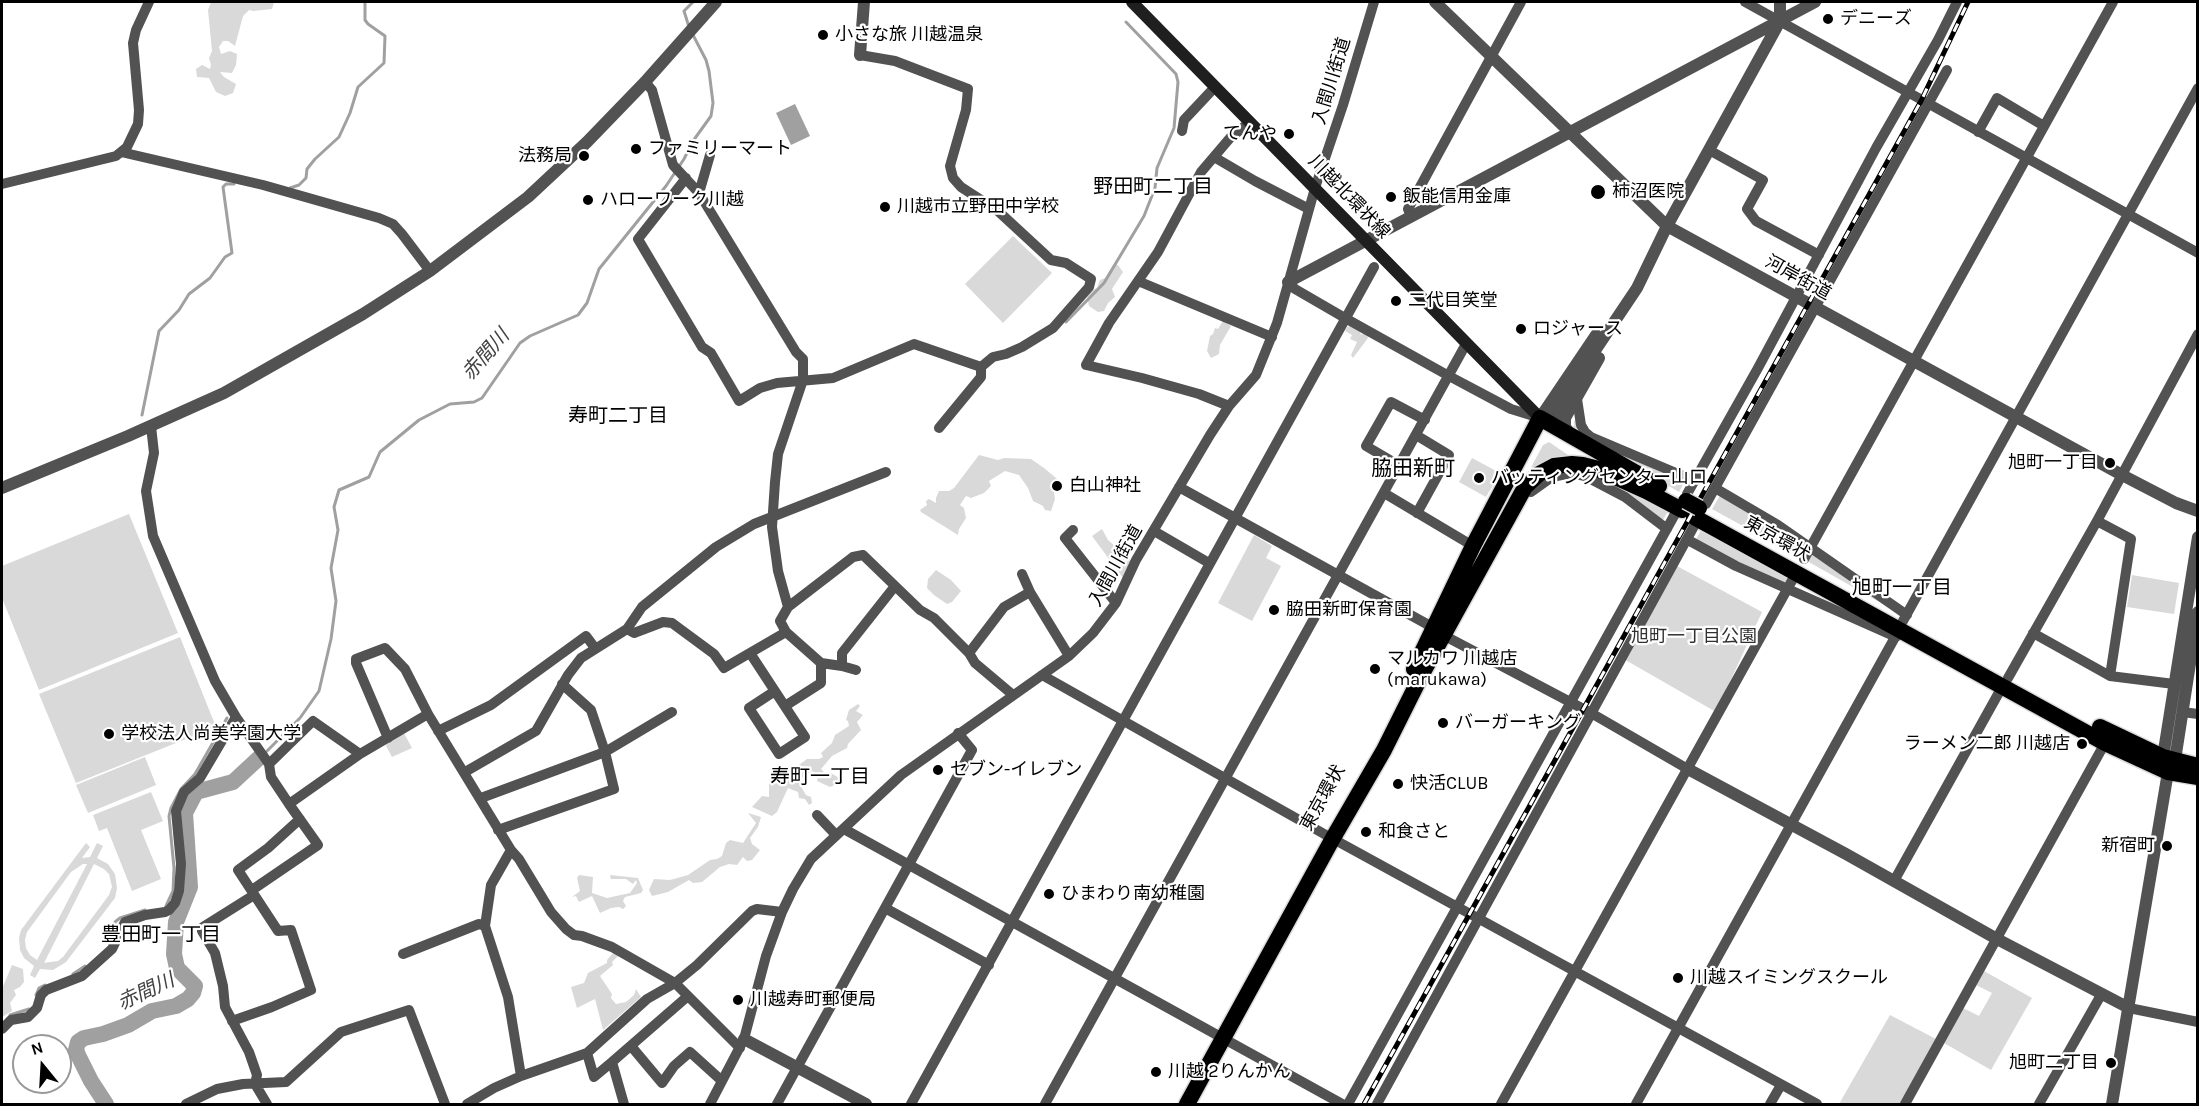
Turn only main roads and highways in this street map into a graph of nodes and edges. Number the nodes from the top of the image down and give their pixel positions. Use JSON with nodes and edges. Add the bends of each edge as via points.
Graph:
{"nodes":[{"id":1,"x":1131,"y":2,"type":"edge"},
{"id":2,"x":1545,"y":424,"type":"junction"},
{"id":3,"x":1646,"y":491,"type":"junction"},
{"id":4,"x":1690,"y":509,"type":"junction"},
{"id":5,"x":1439,"y":632,"type":"junction"},
{"id":6,"x":1422,"y":674,"type":"junction"},
{"id":7,"x":2005,"y":682,"type":"junction"},
{"id":8,"x":2169,"y":763,"type":"junction"},
{"id":9,"x":2198,"y":765,"type":"edge"},
{"id":10,"x":2198,"y":777,"type":"edge"},
{"id":11,"x":1329,"y":836,"type":"junction"},
{"id":12,"x":1219,"y":1036,"type":"junction"},
{"id":13,"x":1175,"y":1104,"type":"edge"},
{"id":14,"x":1187,"y":1104,"type":"edge"}],
"edges":[{"from":1,"to":2,"type":"main road","name":"川越北環状線"},
{"from":2,"to":3,"type":"highway","via":[[1557,439]]},
{"from":2,"to":4,"type":"highway","name":"東京環状"},
{"from":2,"to":5,"type":"highway","name":"東京環状","via":[[1473,546]]},
{"from":2,"to":6,"type":"highway","name":"東京環状"},
{"from":3,"to":4,"type":"highway","name":"東京環状"},
{"from":3,"to":5,"type":"highway","name":"東京環状","via":[[1594,468],[1572,464],[1554,466],[1539,474],[1525,487]]},
{"from":4,"to":7,"type":"highway","name":"東京環状"},
{"from":5,"to":6,"type":"highway","name":"東京環状"},
{"from":5,"to":11,"type":"highway","name":"東京環状","via":[[1406,685]]},
{"from":6,"to":11,"type":"highway","name":"東京環状","via":[[1384,750]]},
{"from":7,"to":8,"type":"highway","name":"東京環状"},
{"from":7,"to":8,"type":"highway","name":"東京環状","via":[[2105,743]]},
{"from":8,"to":9,"type":"highway","name":"東京環状"},
{"from":8,"to":10,"type":"highway","name":"東京環状"},
{"from":11,"to":12,"type":"highway","name":"東京環状"},
{"from":12,"to":13,"type":"highway","name":"東京環状"},
{"from":12,"to":14,"type":"highway","name":"東京環状"}]}
